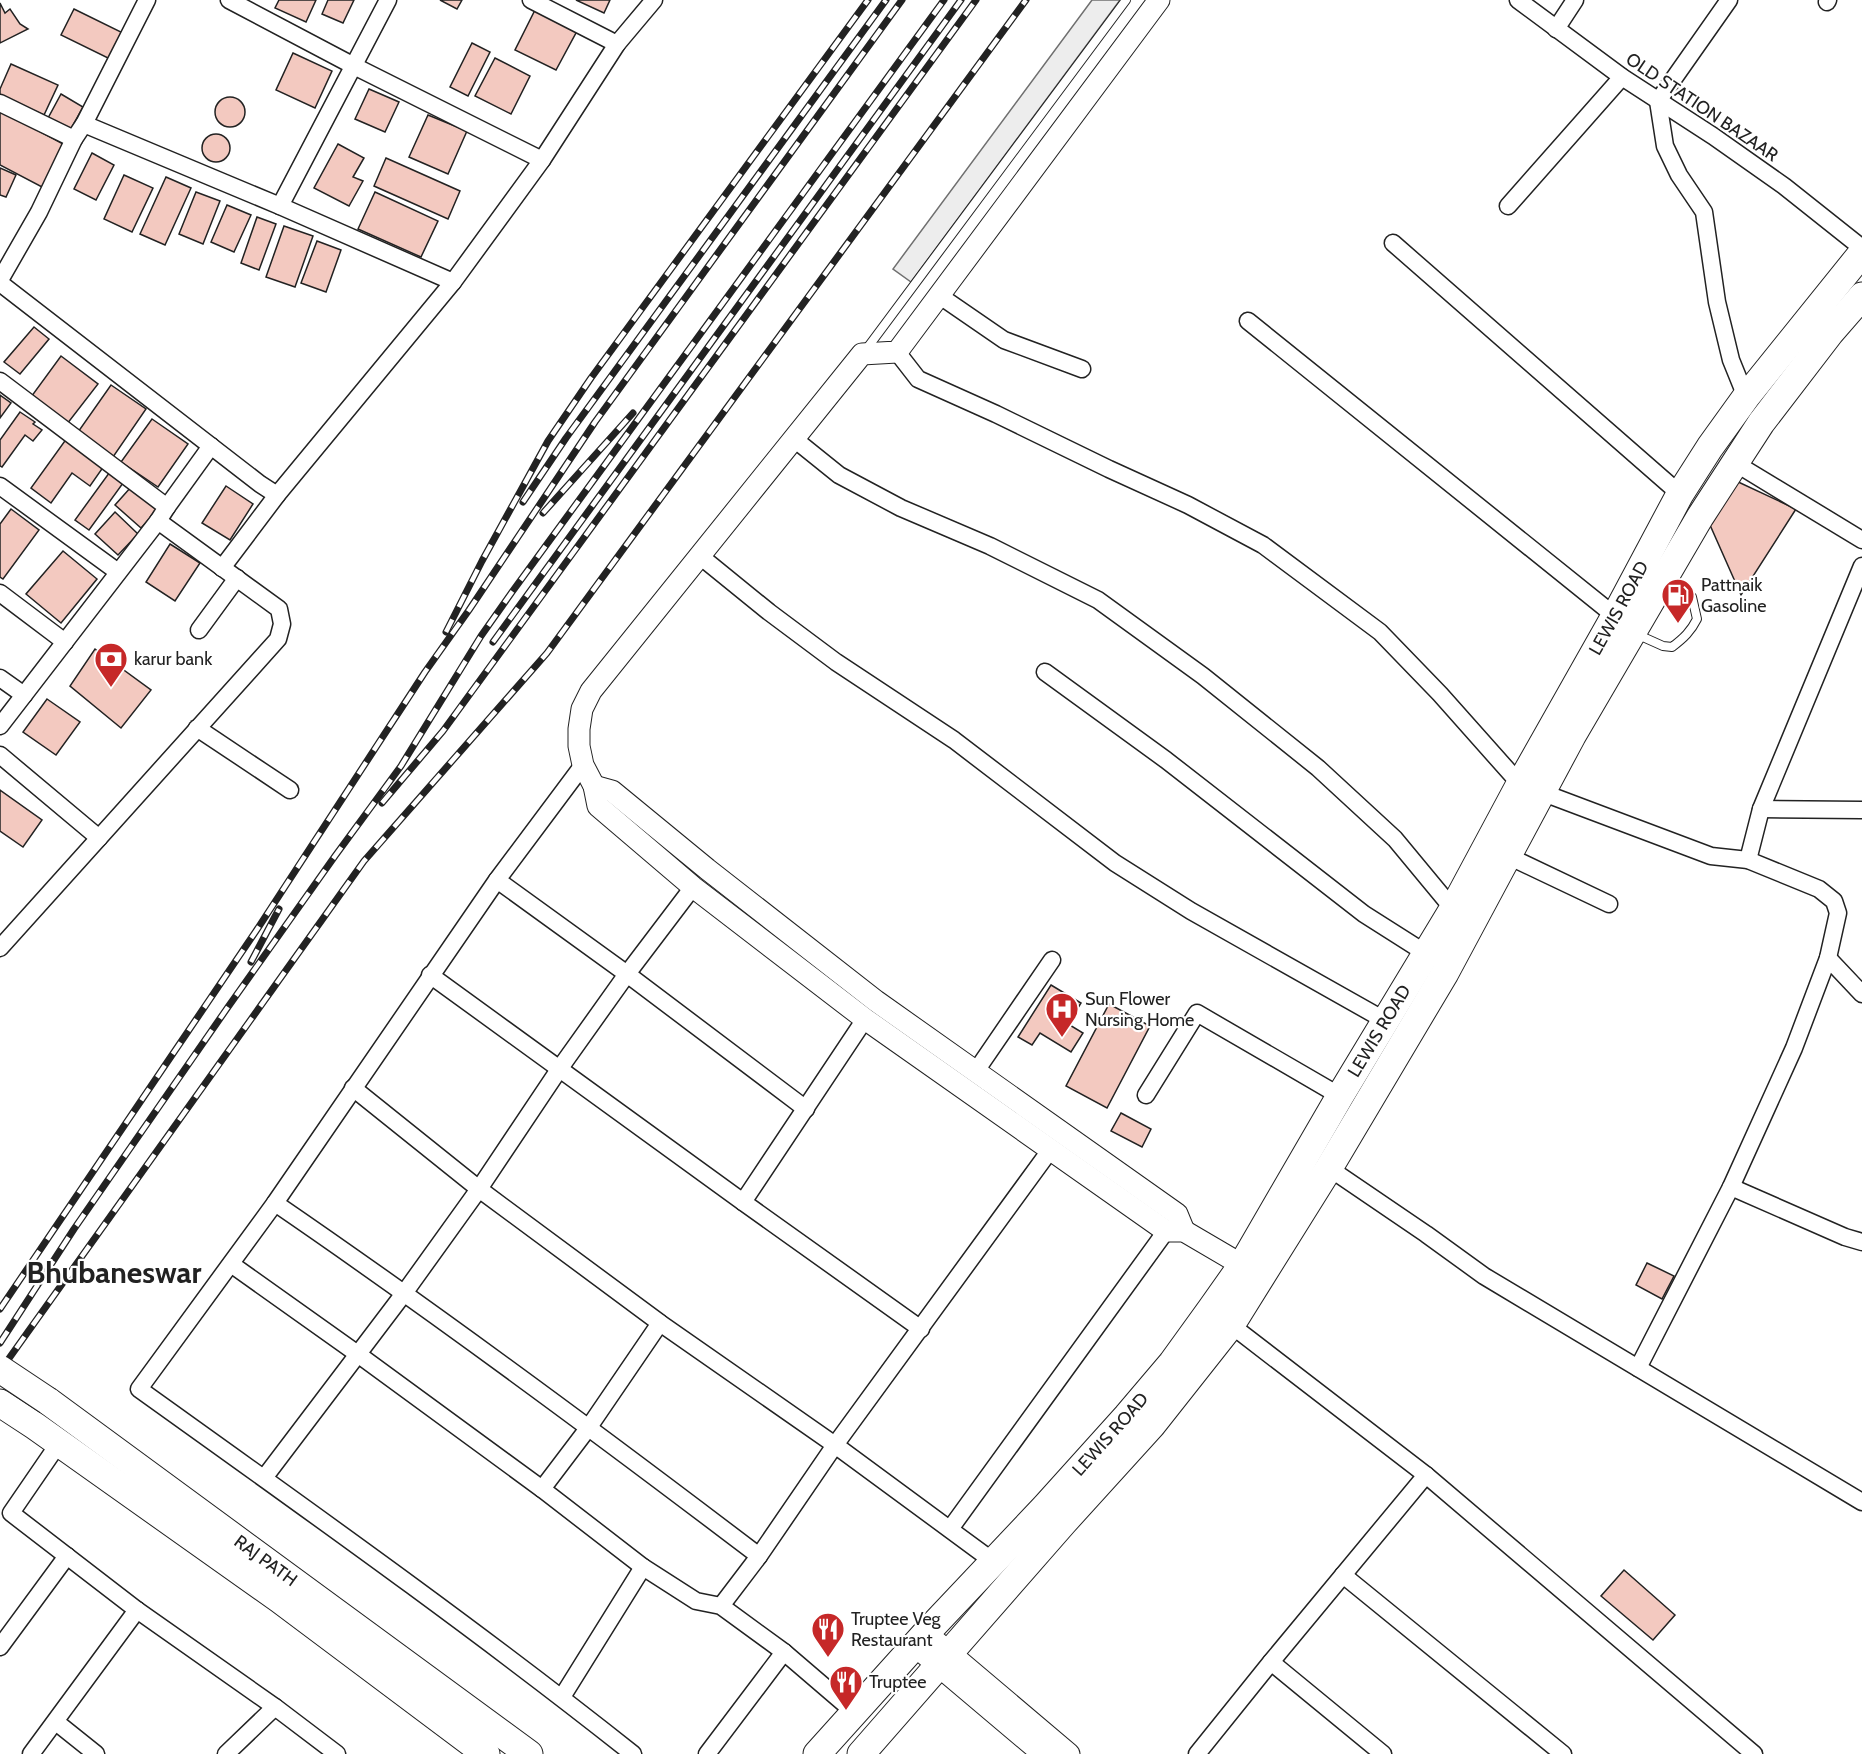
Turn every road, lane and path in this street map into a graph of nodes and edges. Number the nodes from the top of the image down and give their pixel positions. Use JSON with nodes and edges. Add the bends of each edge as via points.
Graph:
{"nodes":[{"id":1,"x":147,"y":0,"type":"edge"},
{"id":2,"x":229,"y":0,"type":"edge"},
{"id":3,"x":388,"y":0,"type":"edge"},
{"id":4,"x":531,"y":0,"type":"edge"},
{"id":5,"x":654,"y":0,"type":"edge"},
{"id":6,"x":1126,"y":0,"type":"edge"},
{"id":7,"x":1159,"y":0,"type":"edge"},
{"id":8,"x":1518,"y":0,"type":"edge"},
{"id":9,"x":1575,"y":0,"type":"edge"},
{"id":10,"x":1729,"y":0,"type":"edge"},
{"id":11,"x":1556,"y":29,"type":"junction"},
{"id":12,"x":617,"y":44,"type":"junction"},
{"id":13,"x":354,"y":66,"type":"junction"},
{"id":14,"x":1622,"y":77,"type":"junction"},
{"id":15,"x":1658,"y":101,"type":"junction"},
{"id":16,"x":0,"y":103,"type":"edge"},
{"id":17,"x":84,"y":124,"type":"junction"},
{"id":18,"x":74,"y":139,"type":"junction"},
{"id":19,"x":542,"y":160,"type":"junction"},
{"id":20,"x":280,"y":206,"type":"junction"},
{"id":21,"x":1508,"y":206,"type":"dead end"},
{"id":22,"x":1393,"y":243,"type":"dead end"},
{"id":23,"x":1862,"y":248,"type":"edge"},
{"id":24,"x":1862,"y":253,"type":"edge"},
{"id":25,"x":0,"y":281,"type":"edge"},
{"id":26,"x":453,"y":282,"type":"junction"},
{"id":27,"x":940,"y":296,"type":"junction"},
{"id":28,"x":1862,"y":296,"type":"edge"},
{"id":29,"x":1248,"y":321,"type":"dead end"},
{"id":30,"x":897,"y":352,"type":"junction"},
{"id":31,"x":862,"y":354,"type":"junction"},
{"id":32,"x":1082,"y":369,"type":"dead end"},
{"id":33,"x":0,"y":381,"type":"edge"},
{"id":34,"x":1746,"y":397,"type":"junction"},
{"id":35,"x":793,"y":438,"type":"junction"},
{"id":36,"x":211,"y":446,"type":"junction"},
{"id":37,"x":1735,"y":463,"type":"junction"},
{"id":38,"x":0,"y":486,"type":"edge"},
{"id":39,"x":1680,"y":494,"type":"junction"},
{"id":40,"x":277,"y":495,"type":"junction"},
{"id":41,"x":162,"y":514,"type":"junction"},
{"id":42,"x":1862,"y":540,"type":"edge"},
{"id":43,"x":700,"y":556,"type":"junction"},
{"id":44,"x":1862,"y":566,"type":"edge"},
{"id":45,"x":222,"y":568,"type":"junction"},
{"id":46,"x":118,"y":572,"type":"junction"},
{"id":47,"x":1666,"y":576,"type":"junction"},
{"id":48,"x":237,"y":578,"type":"junction"},
{"id":49,"x":0,"y":593,"type":"edge"},
{"id":50,"x":1624,"y":624,"type":"junction"},
{"id":51,"x":199,"y":630,"type":"dead end"},
{"id":52,"x":65,"y":642,"type":"junction"},
{"id":53,"x":1045,"y":672,"type":"dead end"},
{"id":54,"x":0,"y":678,"type":"edge"},
{"id":55,"x":24,"y":695,"type":"junction"},
{"id":56,"x":0,"y":726,"type":"edge"},
{"id":57,"x":197,"y":729,"type":"junction"},
{"id":58,"x":0,"y":755,"type":"edge"},
{"id":59,"x":583,"y":765,"type":"junction"},
{"id":60,"x":594,"y":786,"type":"junction"},
{"id":61,"x":1531,"y":788,"type":"junction"},
{"id":62,"x":290,"y":790,"type":"dead end"},
{"id":63,"x":1761,"y":809,"type":"junction"},
{"id":64,"x":1862,"y":810,"type":"edge"},
{"id":65,"x":99,"y":838,"type":"junction"},
{"id":66,"x":1508,"y":856,"type":"junction"},
{"id":67,"x":1748,"y":860,"type":"junction"},
{"id":68,"x":497,"y":880,"type":"junction"},
{"id":69,"x":693,"y":887,"type":"junction"},
{"id":70,"x":1609,"y":904,"type":"dead end"},
{"id":71,"x":1453,"y":909,"type":"junction"},
{"id":72,"x":0,"y":948,"type":"edge"},
{"id":73,"x":1426,"y":954,"type":"junction"},
{"id":74,"x":1828,"y":958,"type":"junction"},
{"id":75,"x":1052,"y":960,"type":"dead end"},
{"id":76,"x":627,"y":974,"type":"junction"},
{"id":77,"x":430,"y":975,"type":"junction"},
{"id":78,"x":1862,"y":994,"type":"edge"},
{"id":79,"x":865,"y":1019,"type":"junction"},
{"id":80,"x":1386,"y":1021,"type":"junction"},
{"id":81,"x":560,"y":1068,"type":"junction"},
{"id":82,"x":976,"y":1071,"type":"junction"},
{"id":83,"x":353,"y":1088,"type":"junction"},
{"id":84,"x":1146,"y":1095,"type":"dead end"},
{"id":85,"x":1340,"y":1096,"type":"junction"},
{"id":86,"x":806,"y":1109,"type":"junction"},
{"id":87,"x":1051,"y":1149,"type":"junction"},
{"id":88,"x":1329,"y":1168,"type":"junction"},
{"id":89,"x":1731,"y":1187,"type":"junction"},
{"id":90,"x":479,"y":1190,"type":"junction"},
{"id":91,"x":743,"y":1202,"type":"junction"},
{"id":92,"x":275,"y":1203,"type":"junction"},
{"id":93,"x":1175,"y":1231,"type":"junction"},
{"id":94,"x":1862,"y":1242,"type":"edge"},
{"id":95,"x":231,"y":1264,"type":"junction"},
{"id":96,"x":1242,"y":1265,"type":"junction"},
{"id":97,"x":405,"y":1292,"type":"junction"},
{"id":98,"x":660,"y":1323,"type":"junction"},
{"id":99,"x":1231,"y":1324,"type":"junction"},
{"id":100,"x":921,"y":1329,"type":"junction"},
{"id":101,"x":359,"y":1355,"type":"junction"},
{"id":102,"x":1638,"y":1368,"type":"junction"},
{"id":103,"x":0,"y":1369,"type":"edge"},
{"id":104,"x":0,"y":1403,"type":"edge"},
{"id":105,"x":589,"y":1427,"type":"junction"},
{"id":106,"x":59,"y":1443,"type":"junction"},
{"id":107,"x":835,"y":1445,"type":"junction"},
{"id":108,"x":1426,"y":1475,"type":"junction"},
{"id":109,"x":264,"y":1478,"type":"junction"},
{"id":110,"x":542,"y":1490,"type":"junction"},
{"id":111,"x":1862,"y":1502,"type":"edge"},
{"id":112,"x":950,"y":1529,"type":"junction"},
{"id":113,"x":68,"y":1556,"type":"junction"},
{"id":114,"x":759,"y":1556,"type":"junction"},
{"id":115,"x":994,"y":1562,"type":"junction"},
{"id":116,"x":643,"y":1567,"type":"junction"},
{"id":117,"x":1343,"y":1575,"type":"junction"},
{"id":118,"x":721,"y":1606,"type":"junction"},
{"id":119,"x":137,"y":1610,"type":"junction"},
{"id":120,"x":921,"y":1639,"type":"junction"},
{"id":121,"x":0,"y":1647,"type":"edge"},
{"id":122,"x":784,"y":1652,"type":"junction"},
{"id":123,"x":944,"y":1659,"type":"junction"},
{"id":124,"x":1270,"y":1662,"type":"junction"},
{"id":125,"x":562,"y":1697,"type":"junction"},
{"id":126,"x":275,"y":1707,"type":"junction"},
{"id":127,"x":854,"y":1712,"type":"junction"},
{"id":128,"x":56,"y":1722,"type":"junction"},
{"id":129,"x":31,"y":1754,"type":"edge"},
{"id":130,"x":96,"y":1754,"type":"edge"},
{"id":131,"x":226,"y":1754,"type":"edge"},
{"id":132,"x":337,"y":1754,"type":"edge"},
{"id":133,"x":486,"y":1754,"type":"edge"},
{"id":134,"x":529,"y":1754,"type":"edge"},
{"id":135,"x":633,"y":1754,"type":"edge"},
{"id":136,"x":707,"y":1754,"type":"edge"},
{"id":137,"x":817,"y":1754,"type":"edge"},
{"id":138,"x":861,"y":1754,"type":"edge"},
{"id":139,"x":1043,"y":1754,"type":"edge"},
{"id":140,"x":1069,"y":1754,"type":"edge"},
{"id":141,"x":1197,"y":1754,"type":"edge"},
{"id":142,"x":1383,"y":1754,"type":"edge"},
{"id":143,"x":1563,"y":1754,"type":"edge"},
{"id":144,"x":1754,"y":1754,"type":"edge"}],
"edges":[{"from":1,"to":17,"type":"street"},
{"from":2,"to":13,"type":"street"},
{"from":3,"to":13,"type":"street"},
{"from":4,"to":12,"type":"street"},
{"from":5,"to":12,"type":"street"},
{"from":6,"to":31,"type":"lane"},
{"from":7,"to":27,"type":"street"},
{"from":8,"to":11,"type":"street","name":"OLD STATION BAZAAR"},
{"from":9,"to":11,"type":"street"},
{"from":10,"to":15,"type":"street"},
{"from":11,"to":14,"type":"street","name":"OLD STATION BAZAAR"},
{"from":12,"to":19,"type":"street"},
{"from":13,"to":19,"type":"street"},
{"from":13,"to":20,"type":"street"},
{"from":14,"to":15,"type":"street","name":"OLD STATION BAZAAR"},
{"from":14,"to":21,"type":"street"},
{"from":15,"to":23,"type":"street","name":"OLD STATION BAZAAR","via":[[1775,180]]},
{"from":15,"to":34,"type":"street","via":[[1665,146],[1704,212],[1717,302],[1731,360]]},
{"from":16,"to":18,"type":"street"},
{"from":17,"to":18,"type":"street"},
{"from":17,"to":20,"type":"street"},
{"from":18,"to":25,"type":"street"},
{"from":19,"to":26,"type":"street"},
{"from":20,"to":26,"type":"street"},
{"from":22,"to":39,"type":"street"},
{"from":24,"to":34,"type":"main road","name":"LEWIS ROAD"},
{"from":25,"to":36,"type":"street"},
{"from":26,"to":40,"type":"street"},
{"from":27,"to":30,"type":"street"},
{"from":27,"to":32,"type":"street","via":[[1004,340]]},
{"from":28,"to":37,"type":"main road","name":"LEWIS ROAD","via":[[1798,373]]},
{"from":29,"to":50,"type":"street"},
{"from":30,"to":31,"type":"street"},
{"from":30,"to":61,"type":"street","via":[[918,379],[1188,505],[1263,545],[1380,632]]},
{"from":31,"to":35,"type":"street"},
{"from":33,"to":41,"type":"street"},
{"from":34,"to":39,"type":"main road","name":"LEWIS ROAD"},
{"from":35,"to":43,"type":"street"},
{"from":35,"to":71,"type":"street","via":[[839,476],[1098,600],[1203,676],[1318,768],[1395,839]]},
{"from":36,"to":40,"type":"street"},
{"from":36,"to":41,"type":"street"},
{"from":37,"to":42,"type":"street"},
{"from":37,"to":47,"type":"main road","name":"LEWIS ROAD"},
{"from":38,"to":46,"type":"street"},
{"from":39,"to":50,"type":"main road","name":"LEWIS ROAD"},
{"from":40,"to":45,"type":"street"},
{"from":41,"to":45,"type":"street"},
{"from":41,"to":46,"type":"street"},
{"from":43,"to":59,"type":"street","via":[[591,691],[582,709],[579,729]]},
{"from":43,"to":80,"type":"street","via":[[836,662],[954,740],[1114,863]]},
{"from":44,"to":63,"type":"street"},
{"from":45,"to":48,"type":"street"},
{"from":46,"to":52,"type":"street"},
{"from":47,"to":50,"type":"main road","name":"LEWIS ROAD"},
{"from":47,"to":50,"type":"lane","via":[[1692,597],[1697,619],[1686,637],[1672,647],[1663,646]]},
{"from":48,"to":51,"type":"street"},
{"from":48,"to":57,"type":"street","via":[[279,609],[282,624],[278,639]]},
{"from":49,"to":52,"type":"street"},
{"from":50,"to":61,"type":"main road","name":"LEWIS ROAD"},
{"from":52,"to":55,"type":"street"},
{"from":53,"to":73,"type":"street","via":[[1166,760],[1364,914]]},
{"from":54,"to":55,"type":"street"},
{"from":55,"to":56,"type":"street"},
{"from":57,"to":62,"type":"street"},
{"from":57,"to":65,"type":"street"},
{"from":58,"to":65,"type":"street"},
{"from":59,"to":60,"type":"street"},
{"from":59,"to":68,"type":"street"},
{"from":60,"to":69,"type":"street","via":[[598,806]]},
{"from":60,"to":82,"type":"street","via":[[612,791],[866,993]]},
{"from":61,"to":66,"type":"main road","name":"LEWIS ROAD"},
{"from":61,"to":67,"type":"street","via":[[1711,856]]},
{"from":61,"to":71,"type":"main road","name":"LEWIS ROAD"},
{"from":63,"to":64,"type":"street"},
{"from":63,"to":67,"type":"street"},
{"from":65,"to":72,"type":"street"},
{"from":66,"to":70,"type":"street"},
{"from":66,"to":88,"type":"main road","name":"LEWIS ROAD","via":[[1445,973]]},
{"from":67,"to":74,"type":"street","via":[[1819,889],[1834,901],[1838,913]]},
{"from":68,"to":76,"type":"street"},
{"from":68,"to":77,"type":"street"},
{"from":69,"to":76,"type":"street"},
{"from":69,"to":79,"type":"street"},
{"from":71,"to":73,"type":"main road","name":"LEWIS ROAD"},
{"from":73,"to":80,"type":"main road","name":"LEWIS ROAD"},
{"from":74,"to":78,"type":"street"},
{"from":74,"to":89,"type":"street","via":[[1794,1048]]},
{"from":75,"to":82,"type":"street"},
{"from":76,"to":81,"type":"street"},
{"from":76,"to":86,"type":"street"},
{"from":77,"to":81,"type":"street"},
{"from":77,"to":83,"type":"street"},
{"from":79,"to":86,"type":"street"},
{"from":79,"to":87,"type":"street"},
{"from":80,"to":85,"type":"main road","name":"LEWIS ROAD"},
{"from":81,"to":90,"type":"street"},
{"from":81,"to":91,"type":"street"},
{"from":82,"to":93,"type":"street","via":[[1177,1214]]},
{"from":83,"to":90,"type":"street"},
{"from":83,"to":92,"type":"street"},
{"from":84,"to":85,"type":"street","via":[[1197,1013]]},
{"from":85,"to":96,"type":"main road","name":"LEWIS ROAD"},
{"from":86,"to":91,"type":"street"},
{"from":87,"to":93,"type":"street"},
{"from":87,"to":100,"type":"street"},
{"from":88,"to":99,"type":"main road","name":"LEWIS ROAD"},
{"from":88,"to":102,"type":"street","via":[[1484,1276]]},
{"from":89,"to":94,"type":"street"},
{"from":89,"to":102,"type":"street"},
{"from":90,"to":97,"type":"street"},
{"from":90,"to":98,"type":"street"},
{"from":91,"to":100,"type":"street"},
{"from":92,"to":95,"type":"street"},
{"from":92,"to":97,"type":"street"},
{"from":93,"to":96,"type":"street"},
{"from":93,"to":112,"type":"street"},
{"from":95,"to":101,"type":"street"},
{"from":95,"to":109,"type":"street","via":[[139,1389]]},
{"from":96,"to":115,"type":"main road","name":"LEWIS ROAD","via":[[1172,1362],[1127,1416]]},
{"from":97,"to":101,"type":"street"},
{"from":97,"to":105,"type":"street"},
{"from":98,"to":105,"type":"street"},
{"from":98,"to":107,"type":"street"},
{"from":99,"to":108,"type":"street"},
{"from":99,"to":123,"type":"main road","name":"LEWIS ROAD","via":[[1152,1425]]},
{"from":100,"to":107,"type":"street"},
{"from":101,"to":109,"type":"street"},
{"from":101,"to":110,"type":"street"},
{"from":102,"to":111,"type":"street"},
{"from":103,"to":134,"type":"main road","name":"RAJ PATH","bridge":true},
{"from":104,"to":106,"type":"main road","name":"RAJ PATH"},
{"from":105,"to":110,"type":"street"},
{"from":105,"to":114,"type":"street"},
{"from":106,"to":113,"type":"street","via":[[11,1513]]},
{"from":106,"to":133,"type":"main road","name":"RAJ PATH","via":[[279,1599]]},
{"from":107,"to":112,"type":"street"},
{"from":107,"to":114,"type":"street"},
{"from":108,"to":117,"type":"street"},
{"from":108,"to":144,"type":"street"},
{"from":109,"to":125,"type":"street"},
{"from":110,"to":116,"type":"street"},
{"from":112,"to":115,"type":"street"},
{"from":113,"to":119,"type":"street"},
{"from":113,"to":121,"type":"street"},
{"from":114,"to":118,"type":"street"},
{"from":115,"to":120,"type":"main road","name":"LEWIS ROAD"},
{"from":116,"to":118,"type":"street","via":[[696,1601]]},
{"from":116,"to":125,"type":"street"},
{"from":117,"to":124,"type":"street"},
{"from":117,"to":143,"type":"street"},
{"from":118,"to":122,"type":"street"},
{"from":119,"to":126,"type":"street"},
{"from":119,"to":128,"type":"street"},
{"from":120,"to":123,"type":"street"},
{"from":120,"to":127,"type":"main road","name":"LEWIS ROAD"},
{"from":122,"to":127,"type":"street"},
{"from":122,"to":136,"type":"street"},
{"from":123,"to":138,"type":"main road","name":"LEWIS ROAD"},
{"from":123,"to":139,"type":"street"},
{"from":123,"to":140,"type":"street"},
{"from":124,"to":141,"type":"street"},
{"from":124,"to":142,"type":"street"},
{"from":125,"to":135,"type":"street"},
{"from":126,"to":131,"type":"street"},
{"from":126,"to":132,"type":"street"},
{"from":127,"to":137,"type":"main road","name":"LEWIS ROAD"},
{"from":128,"to":129,"type":"street"},
{"from":128,"to":130,"type":"street"}]}
